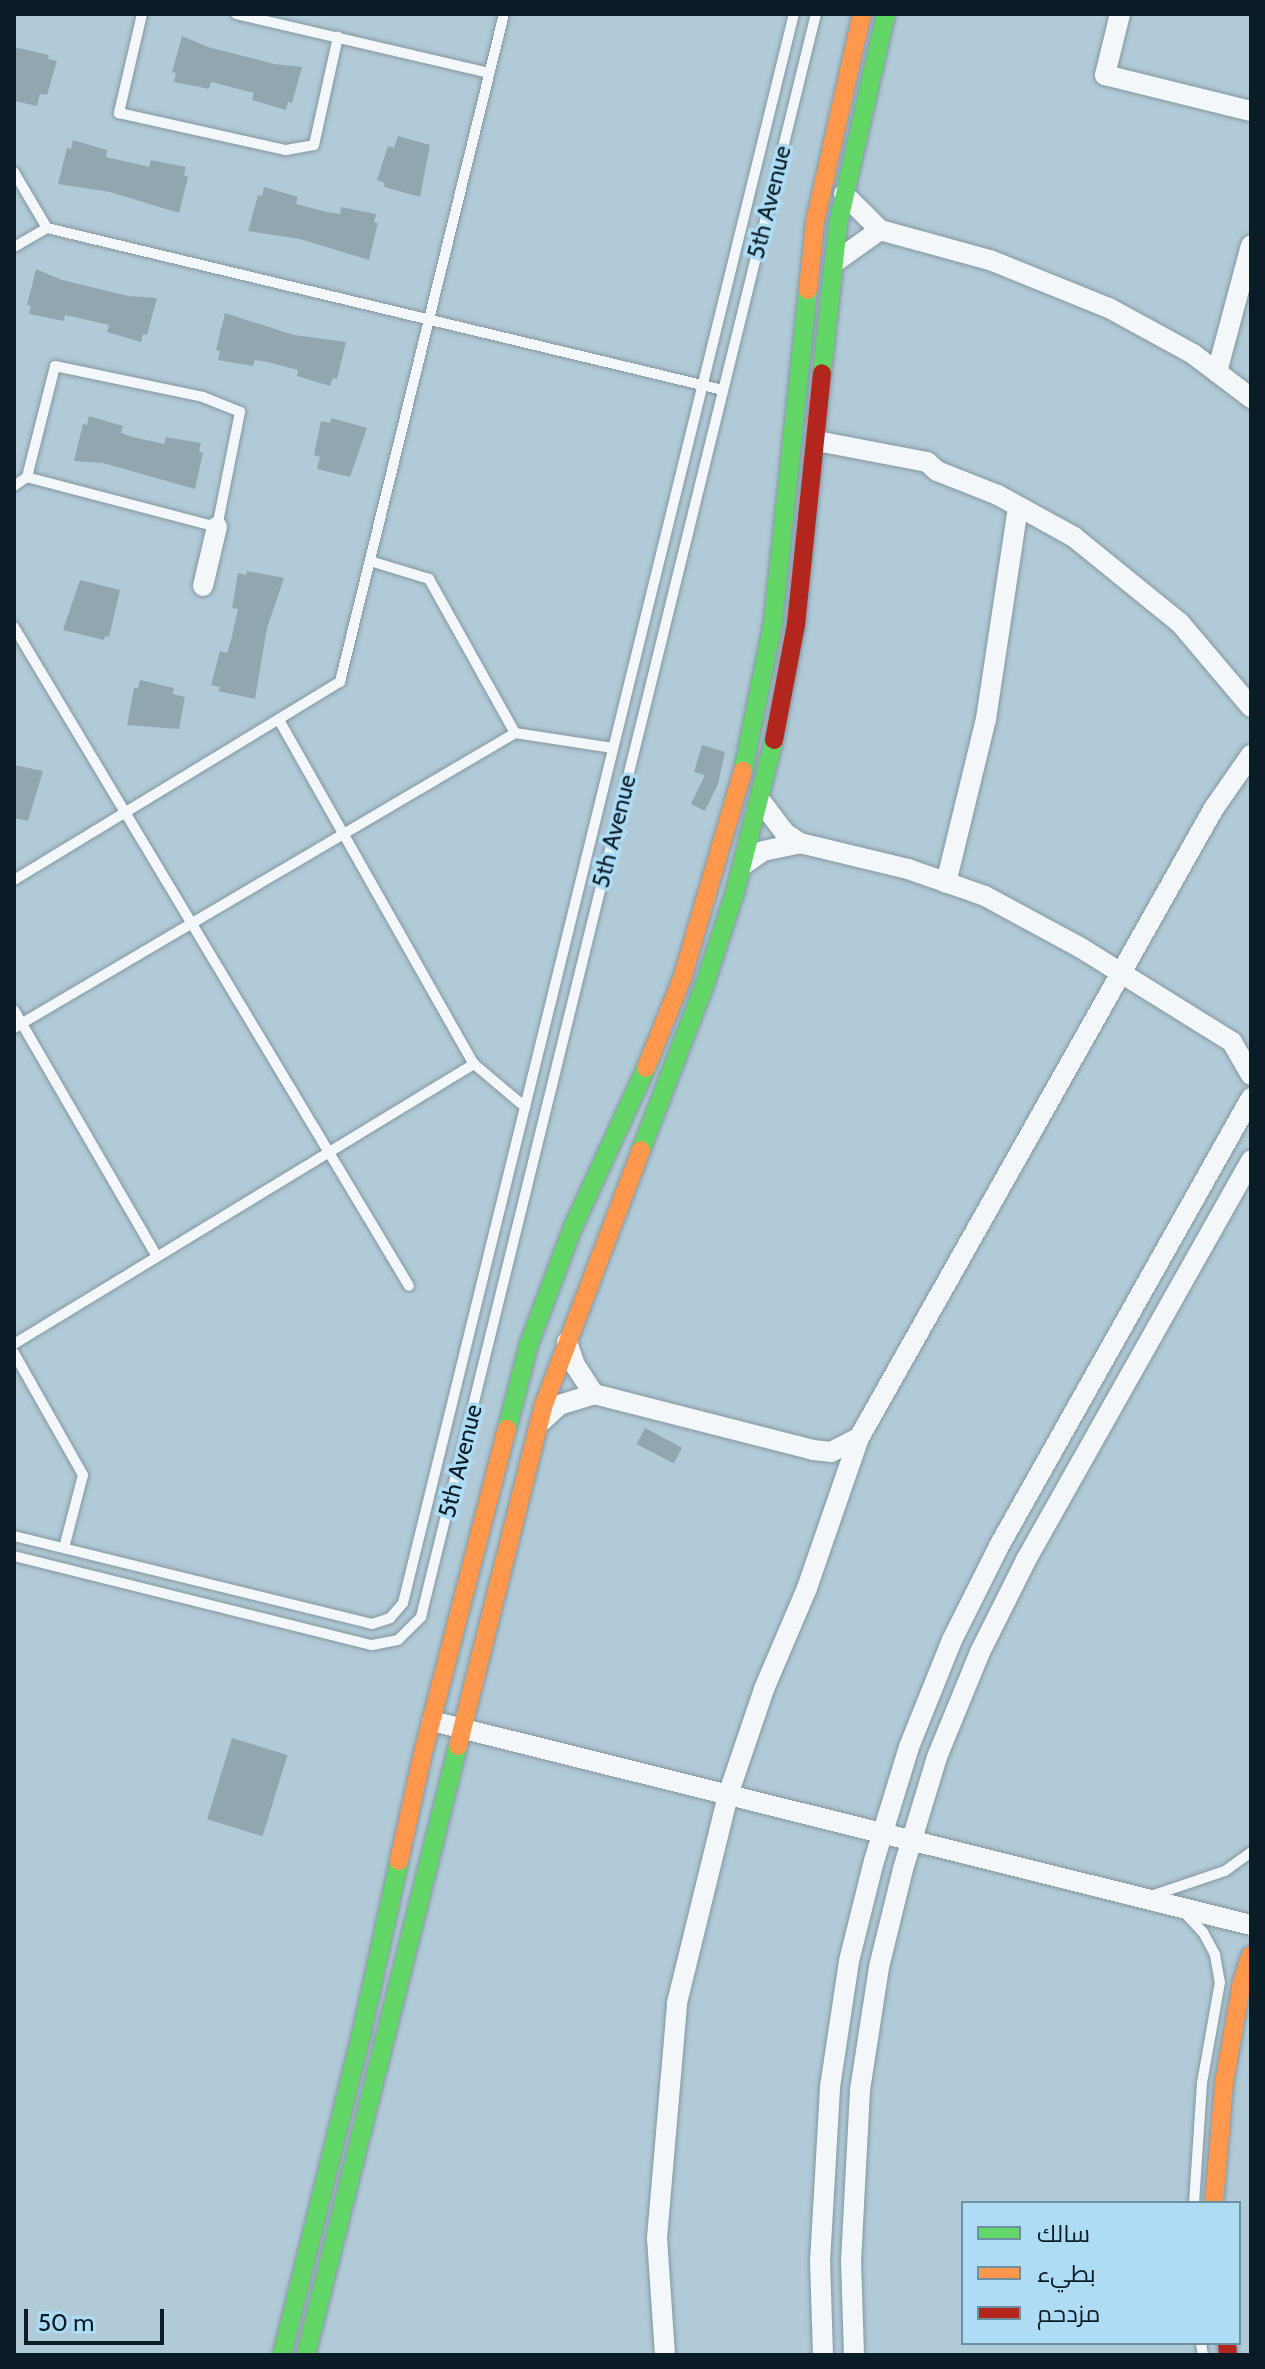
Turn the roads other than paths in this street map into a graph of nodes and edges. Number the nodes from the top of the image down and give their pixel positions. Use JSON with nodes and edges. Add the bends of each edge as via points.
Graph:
{"nodes":[{"id":1,"x":142,"y":14,"type":"edge"},
{"id":2,"x":236,"y":14,"type":"edge"},
{"id":3,"x":504,"y":14,"type":"edge"},
{"id":4,"x":794,"y":14,"type":"edge"},
{"id":5,"x":816,"y":14,"type":"edge"},
{"id":6,"x":862,"y":14,"type":"edge"},
{"id":7,"x":886,"y":14,"type":"edge"},
{"id":8,"x":1120,"y":14,"type":"edge"},
{"id":9,"x":338,"y":37,"type":"junction"},
{"id":10,"x":489,"y":73,"type":"junction"},
{"id":11,"x":1251,"y":111,"type":"edge"},
{"id":12,"x":14,"y":172,"type":"edge"},
{"id":13,"x":844,"y":194,"type":"junction"},
{"id":14,"x":47,"y":228,"type":"junction"},
{"id":15,"x":880,"y":230,"type":"junction"},
{"id":16,"x":1251,"y":245,"type":"edge"},
{"id":17,"x":14,"y":247,"type":"edge"},
{"id":18,"x":835,"y":262,"type":"junction"},
{"id":19,"x":429,"y":319,"type":"junction"},
{"id":20,"x":1217,"y":372,"type":"junction"},
{"id":21,"x":703,"y":385,"type":"junction"},
{"id":22,"x":723,"y":390,"type":"junction"},
{"id":23,"x":1251,"y":398,"type":"edge"},
{"id":24,"x":817,"y":441,"type":"junction"},
{"id":25,"x":27,"y":477,"type":"junction"},
{"id":26,"x":14,"y":486,"type":"edge"},
{"id":27,"x":1018,"y":507,"type":"junction"},
{"id":28,"x":217,"y":527,"type":"junction"},
{"id":29,"x":370,"y":561,"type":"junction"},
{"id":30,"x":203,"y":586,"type":"dead end"},
{"id":31,"x":14,"y":627,"type":"edge"},
{"id":32,"x":1251,"y":707,"type":"edge"},
{"id":33,"x":279,"y":720,"type":"junction"},
{"id":34,"x":515,"y":733,"type":"junction"},
{"id":35,"x":613,"y":748,"type":"junction"},
{"id":36,"x":1251,"y":755,"type":"edge"},
{"id":37,"x":760,"y":800,"type":"junction"},
{"id":38,"x":126,"y":812,"type":"junction"},
{"id":39,"x":344,"y":834,"type":"junction"},
{"id":40,"x":800,"y":843,"type":"junction"},
{"id":41,"x":743,"y":865,"type":"junction"},
{"id":42,"x":14,"y":880,"type":"edge"},
{"id":43,"x":946,"y":883,"type":"junction"},
{"id":44,"x":192,"y":923,"type":"junction"},
{"id":45,"x":1121,"y":973,"type":"junction"},
{"id":46,"x":14,"y":1010,"type":"edge"},
{"id":47,"x":18,"y":1026,"type":"edge"},
{"id":48,"x":1241,"y":1042,"type":"edge"},
{"id":49,"x":474,"y":1064,"type":"junction"},
{"id":50,"x":1251,"y":1075,"type":"edge"},
{"id":51,"x":1251,"y":1098,"type":"edge"},
{"id":52,"x":525,"y":1107,"type":"junction"},
{"id":53,"x":329,"y":1152,"type":"junction"},
{"id":54,"x":1251,"y":1160,"type":"edge"},
{"id":55,"x":157,"y":1257,"type":"junction"},
{"id":56,"x":409,"y":1286,"type":"dead end"},
{"id":57,"x":567,"y":1340,"type":"junction"},
{"id":58,"x":14,"y":1344,"type":"edge"},
{"id":59,"x":14,"y":1353,"type":"edge"},
{"id":60,"x":594,"y":1394,"type":"junction"},
{"id":61,"x":538,"y":1426,"type":"junction"},
{"id":62,"x":859,"y":1438,"type":"junction"},
{"id":63,"x":14,"y":1536,"type":"edge"},
{"id":64,"x":64,"y":1548,"type":"junction"},
{"id":65,"x":14,"y":1556,"type":"edge"},
{"id":66,"x":432,"y":1721,"type":"junction"},
{"id":67,"x":463,"y":1728,"type":"junction"},
{"id":68,"x":728,"y":1795,"type":"junction"},
{"id":69,"x":883,"y":1831,"type":"junction"},
{"id":70,"x":912,"y":1839,"type":"junction"},
{"id":71,"x":1251,"y":1852,"type":"edge"},
{"id":72,"x":1146,"y":1898,"type":"junction"},
{"id":73,"x":1178,"y":1906,"type":"junction"},
{"id":74,"x":1251,"y":1925,"type":"edge"},
{"id":75,"x":1251,"y":1955,"type":"edge"},
{"id":76,"x":1194,"y":2201,"type":"edge"},
{"id":77,"x":1214,"y":2201,"type":"edge"},
{"id":78,"x":282,"y":2355,"type":"edge"},
{"id":79,"x":306,"y":2355,"type":"edge"},
{"id":80,"x":665,"y":2355,"type":"edge"},
{"id":81,"x":823,"y":2355,"type":"edge"},
{"id":82,"x":854,"y":2355,"type":"edge"}],
"edges":[{"from":1,"to":9,"type":"lane","via":[[119,113],[286,150],[314,145]]},
{"from":2,"to":9,"type":"lane"},
{"from":3,"to":10,"type":"lane"},
{"from":4,"to":21,"type":"lane","name":"5th Avenue"},
{"from":5,"to":22,"type":"lane","name":"5th Avenue"},
{"from":6,"to":66,"type":"main road","via":[[815,222],[773,622],[745,766],[677,993],[573,1227],[529,1344]]},
{"from":7,"to":13,"type":"main road"},
{"from":8,"to":11,"type":"street","via":[[1105,75]]},
{"from":9,"to":10,"type":"lane"},
{"from":10,"to":19,"type":"lane"},
{"from":12,"to":14,"type":"lane"},
{"from":13,"to":15,"type":"street"},
{"from":13,"to":18,"type":"main road"},
{"from":14,"to":17,"type":"lane"},
{"from":14,"to":19,"type":"lane"},
{"from":15,"to":18,"type":"street"},
{"from":15,"to":20,"type":"street","via":[[1058,285],[1193,354]]},
{"from":16,"to":20,"type":"street"},
{"from":18,"to":24,"type":"main road"},
{"from":19,"to":21,"type":"lane"},
{"from":19,"to":29,"type":"lane"},
{"from":20,"to":23,"type":"street"},
{"from":21,"to":22,"type":"lane"},
{"from":21,"to":35,"type":"lane","name":"5th Avenue"},
{"from":22,"to":65,"type":"lane","name":"5th Avenue","via":[[421,1617],[398,1640],[372,1645]]},
{"from":24,"to":27,"type":"street","via":[[927,462]]},
{"from":24,"to":37,"type":"main road","via":[[796,625]]},
{"from":25,"to":26,"type":"lane"},
{"from":25,"to":28,"type":"lane"},
{"from":25,"to":28,"type":"lane","via":[[55,366],[203,397],[240,412]]},
{"from":27,"to":32,"type":"street","via":[[1074,537],[1154,600]]},
{"from":27,"to":43,"type":"street","via":[[986,719]]},
{"from":28,"to":30,"type":"street"},
{"from":29,"to":33,"type":"lane","via":[[340,682]]},
{"from":29,"to":34,"type":"lane","via":[[429,579]]},
{"from":31,"to":38,"type":"lane"},
{"from":33,"to":38,"type":"lane"},
{"from":33,"to":39,"type":"lane"},
{"from":34,"to":35,"type":"lane"},
{"from":34,"to":39,"type":"lane"},
{"from":35,"to":52,"type":"lane","name":"5th Avenue"},
{"from":36,"to":45,"type":"street","via":[[1214,808]]},
{"from":37,"to":40,"type":"street","via":[[785,833]]},
{"from":37,"to":41,"type":"main road"},
{"from":38,"to":42,"type":"lane"},
{"from":38,"to":44,"type":"lane"},
{"from":39,"to":44,"type":"lane"},
{"from":39,"to":49,"type":"lane"},
{"from":40,"to":41,"type":"street","via":[[763,851]]},
{"from":40,"to":43,"type":"street"},
{"from":41,"to":57,"type":"main road","via":[[704,987]]},
{"from":43,"to":45,"type":"street","via":[[985,896]]},
{"from":44,"to":47,"type":"lane"},
{"from":44,"to":53,"type":"lane"},
{"from":45,"to":48,"type":"street"},
{"from":45,"to":62,"type":"street"},
{"from":46,"to":47,"type":"lane"},
{"from":47,"to":55,"type":"lane"},
{"from":48,"to":50,"type":"street"},
{"from":49,"to":52,"type":"lane"},
{"from":49,"to":53,"type":"lane"},
{"from":51,"to":69,"type":"street","via":[[965,1612],[909,1747]]},
{"from":52,"to":64,"type":"lane","name":"5th Avenue","via":[[403,1603],[390,1618],[372,1624]]},
{"from":53,"to":55,"type":"lane"},
{"from":53,"to":56,"type":"lane"},
{"from":54,"to":70,"type":"street","via":[[993,1625],[937,1757]]},
{"from":55,"to":58,"type":"lane"},
{"from":57,"to":60,"type":"street","via":[[575,1365]]},
{"from":57,"to":61,"type":"main road"},
{"from":59,"to":64,"type":"lane","via":[[83,1475]]},
{"from":60,"to":61,"type":"street","via":[[559,1405]]},
{"from":60,"to":62,"type":"street","via":[[813,1450],[831,1452]]},
{"from":61,"to":67,"type":"main road"},
{"from":62,"to":68,"type":"street"},
{"from":63,"to":64,"type":"lane"},
{"from":66,"to":67,"type":"street"},
{"from":66,"to":78,"type":"main road"},
{"from":67,"to":68,"type":"street"},
{"from":67,"to":79,"type":"main road"},
{"from":68,"to":69,"type":"street"},
{"from":68,"to":80,"type":"street","via":[[677,2003],[657,2238]]},
{"from":69,"to":70,"type":"street"},
{"from":69,"to":81,"type":"street","via":[[849,1961],[830,2087],[820,2262]]},
{"from":70,"to":72,"type":"street"},
{"from":70,"to":82,"type":"street","via":[[879,1967],[860,2090],[851,2262]]},
{"from":71,"to":72,"type":"lane","via":[[1225,1871]]},
{"from":72,"to":73,"type":"street"},
{"from":73,"to":74,"type":"street"},
{"from":73,"to":76,"type":"lane","via":[[1203,1932],[1220,1982],[1202,2083]]},
{"from":75,"to":77,"type":"main road","via":[[1224,2083]]}]}
